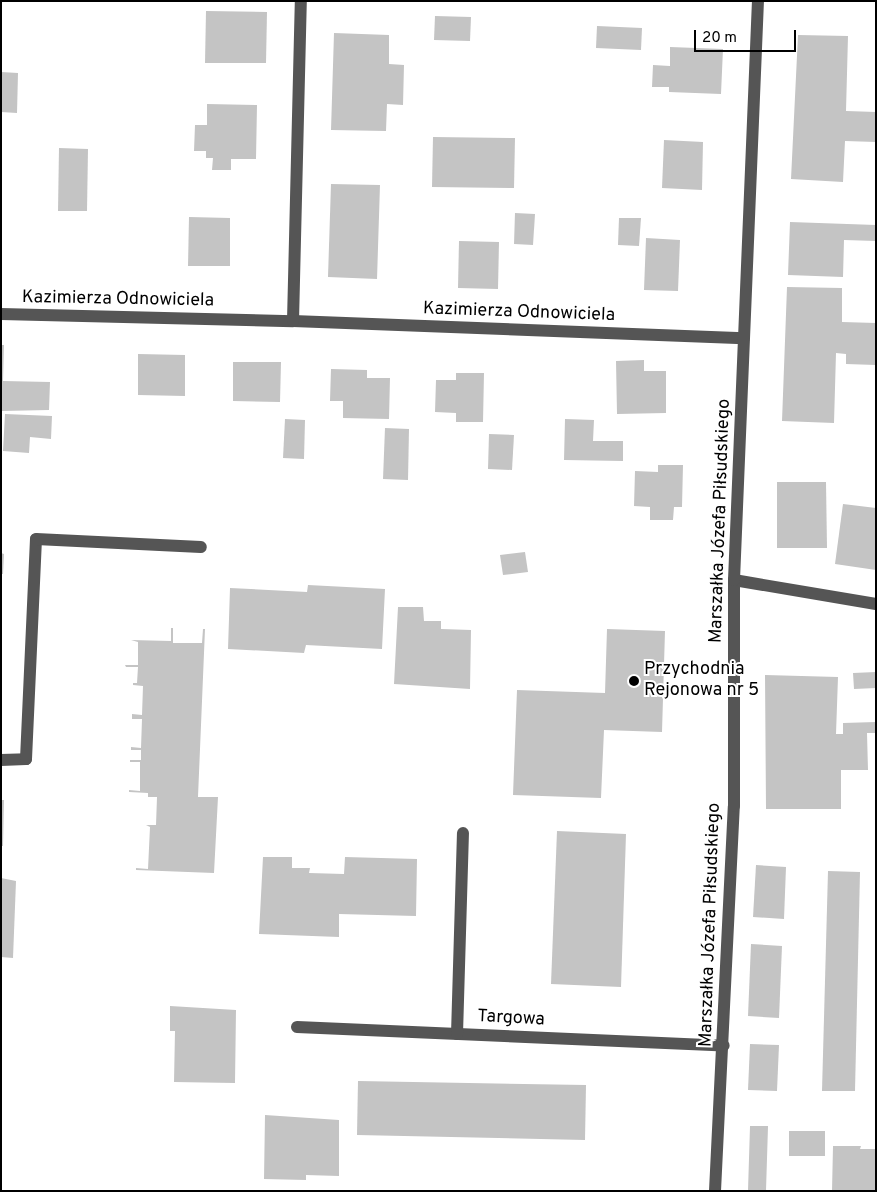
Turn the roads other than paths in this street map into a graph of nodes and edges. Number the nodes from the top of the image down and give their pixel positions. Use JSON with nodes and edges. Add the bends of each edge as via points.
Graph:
{"nodes":[{"id":1,"x":302,"y":1,"type":"edge"},
{"id":2,"x":758,"y":1,"type":"edge"},
{"id":3,"x":1,"y":314,"type":"edge"},
{"id":4,"x":293,"y":322,"type":"junction"},
{"id":5,"x":744,"y":338,"type":"junction"},
{"id":6,"x":201,"y":547,"type":"dead end"},
{"id":7,"x":734,"y":580,"type":"junction"},
{"id":8,"x":876,"y":604,"type":"edge"},
{"id":9,"x":1,"y":760,"type":"edge"},
{"id":10,"x":463,"y":833,"type":"dead end"},
{"id":11,"x":298,"y":1027,"type":"dead end"},
{"id":12,"x":457,"y":1034,"type":"junction"},
{"id":13,"x":724,"y":1046,"type":"junction"},
{"id":14,"x":715,"y":1191,"type":"edge"}],
"edges":[{"from":1,"to":4,"type":"street"},
{"from":2,"to":5,"type":"street","name":"Marszałka Józefa Piłsudskiego"},
{"from":3,"to":4,"type":"street","name":"Kazimierza Odnowiciela"},
{"from":4,"to":5,"type":"street","name":"Kazimierza Odnowiciela"},
{"from":5,"to":7,"type":"street","name":"Marszałka Józefa Piłsudskiego"},
{"from":6,"to":9,"type":"street","via":[[36,539],[26,759]]},
{"from":7,"to":8,"type":"street"},
{"from":7,"to":13,"type":"street","name":"Marszałka Józefa Piłsudskiego","via":[[734,806]]},
{"from":10,"to":12,"type":"street"},
{"from":11,"to":12,"type":"street","name":"Targowa"},
{"from":12,"to":13,"type":"street","name":"Targowa"},
{"from":13,"to":14,"type":"street","name":"Marszałka Józefa Piłsudskiego"}]}
